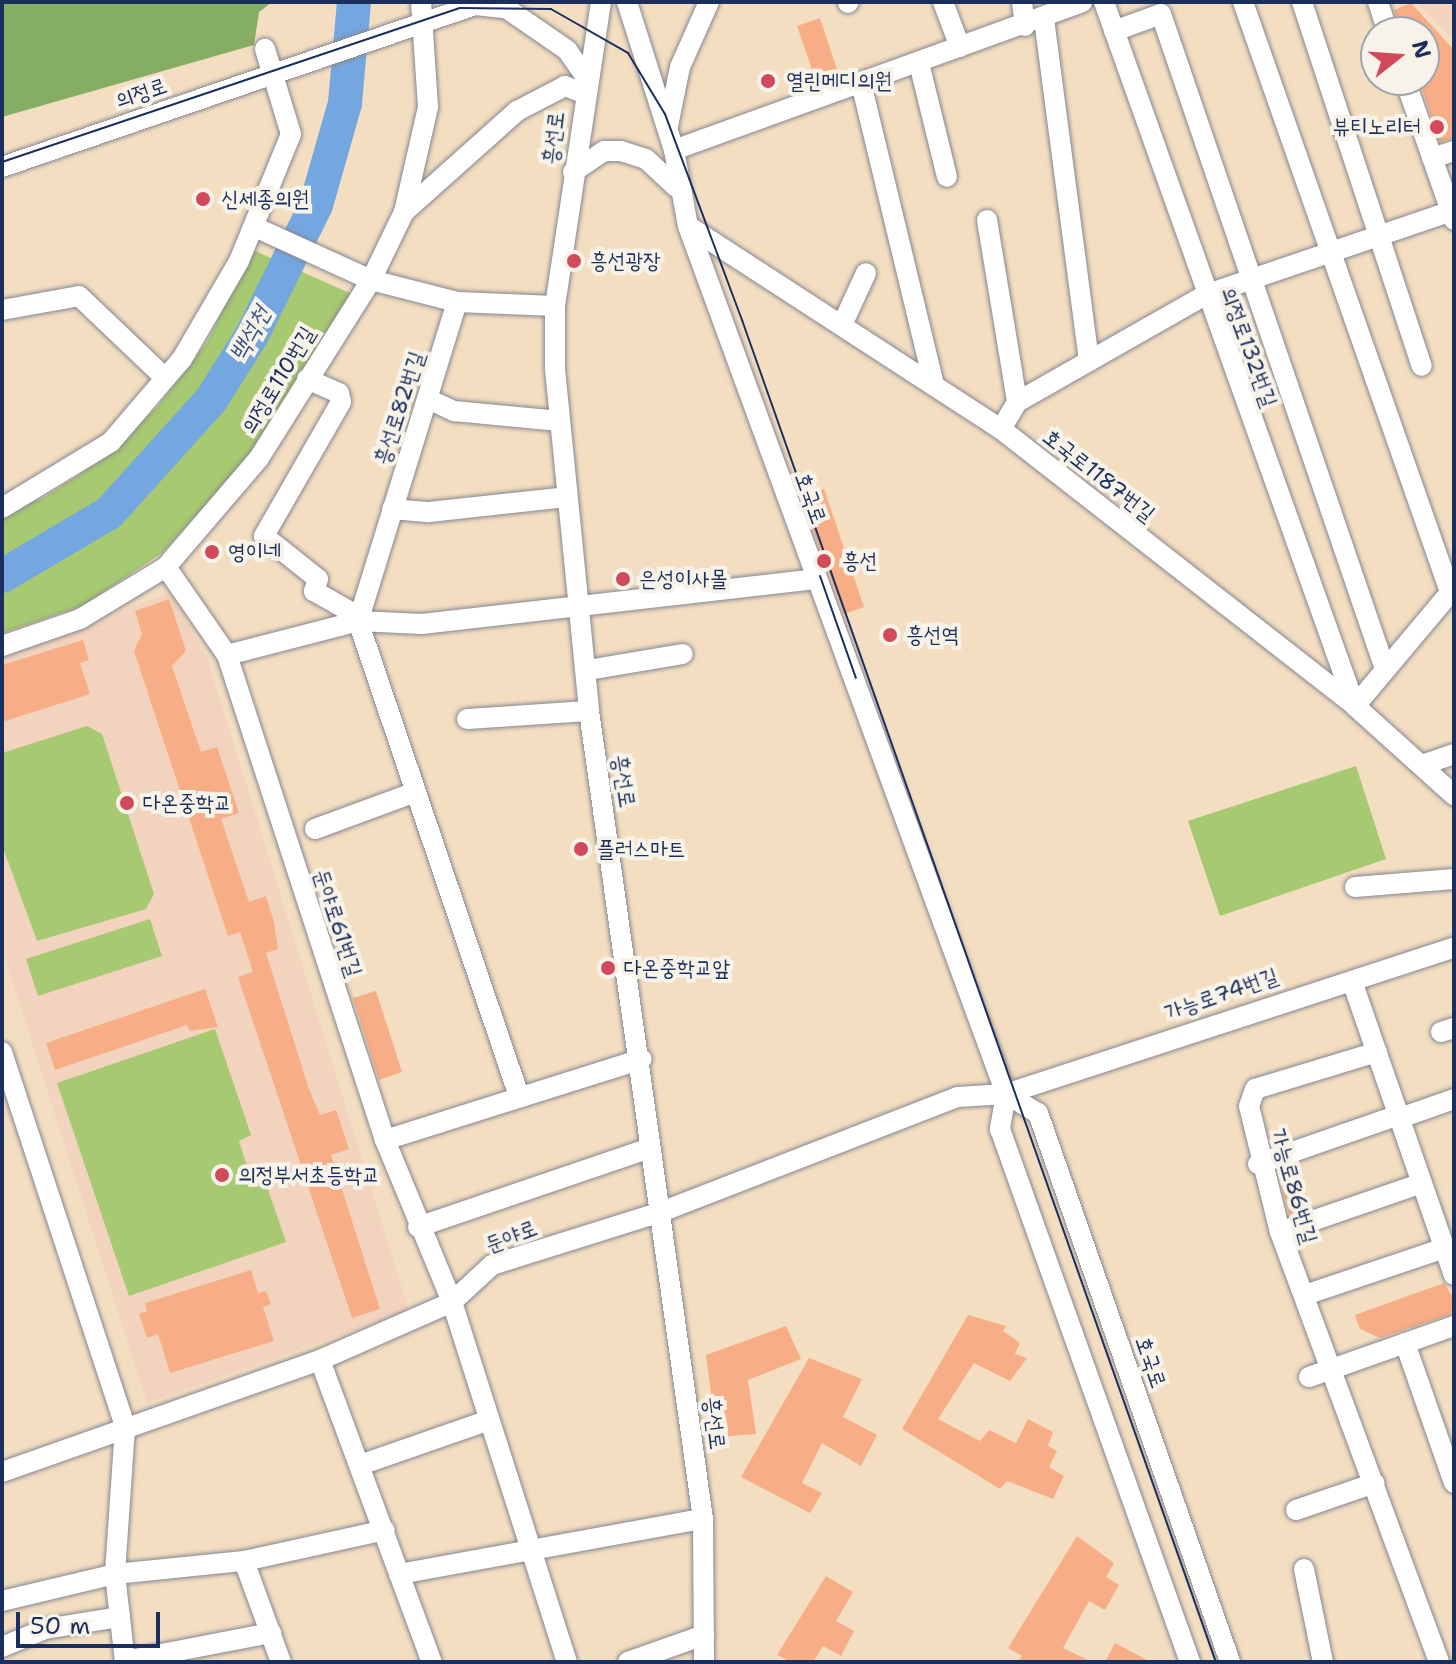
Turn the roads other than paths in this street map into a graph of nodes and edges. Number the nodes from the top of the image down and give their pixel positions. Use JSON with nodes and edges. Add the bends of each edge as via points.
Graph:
{"nodes":[{"id":1,"x":601,"y":2,"type":"edge"},
{"id":2,"x":627,"y":2,"type":"edge"},
{"id":3,"x":709,"y":2,"type":"edge"},
{"id":4,"x":943,"y":2,"type":"edge"},
{"id":5,"x":1022,"y":2,"type":"edge"},
{"id":6,"x":1082,"y":2,"type":"edge"},
{"id":7,"x":1104,"y":2,"type":"edge"},
{"id":8,"x":1243,"y":2,"type":"edge"},
{"id":9,"x":1302,"y":2,"type":"edge"},
{"id":10,"x":480,"y":3,"type":"edge"},
{"id":11,"x":419,"y":16,"type":"edge"},
{"id":12,"x":1034,"y":22,"type":"junction"},
{"id":13,"x":1114,"y":31,"type":"junction"},
{"id":14,"x":960,"y":47,"type":"junction"},
{"id":15,"x":265,"y":49,"type":"dead end"},
{"id":16,"x":919,"y":63,"type":"junction"},
{"id":17,"x":268,"y":74,"type":"junction"},
{"id":18,"x":861,"y":83,"type":"junction"},
{"id":19,"x":584,"y":85,"type":"junction"},
{"id":20,"x":1411,"y":96,"type":"edge"},
{"id":21,"x":672,"y":142,"type":"junction"},
{"id":22,"x":1454,"y":151,"type":"edge"},
{"id":23,"x":1432,"y":158,"type":"junction"},
{"id":24,"x":2,"y":167,"type":"edge"},
{"id":25,"x":573,"y":172,"type":"junction"},
{"id":26,"x":947,"y":177,"type":"dead end"},
{"id":27,"x":676,"y":187,"type":"junction"},
{"id":28,"x":404,"y":212,"type":"junction"},
{"id":29,"x":1453,"y":214,"type":"edge"},
{"id":30,"x":987,"y":220,"type":"dead end"},
{"id":31,"x":688,"y":226,"type":"junction"},
{"id":32,"x":257,"y":228,"type":"junction"},
{"id":33,"x":1379,"y":235,"type":"junction"},
{"id":34,"x":1330,"y":252,"type":"junction"},
{"id":35,"x":866,"y":273,"type":"dead end"},
{"id":36,"x":371,"y":280,"type":"junction"},
{"id":37,"x":1250,"y":280,"type":"junction"},
{"id":38,"x":1205,"y":295,"type":"junction"},
{"id":39,"x":457,"y":302,"type":"junction"},
{"id":40,"x":555,"y":306,"type":"junction"},
{"id":41,"x":2,"y":310,"type":"edge"},
{"id":42,"x":842,"y":325,"type":"junction"},
{"id":43,"x":1089,"y":361,"type":"junction"},
{"id":44,"x":1422,"y":366,"type":"dead end"},
{"id":45,"x":165,"y":378,"type":"junction"},
{"id":46,"x":307,"y":379,"type":"junction"},
{"id":47,"x":934,"y":385,"type":"junction"},
{"id":48,"x":428,"y":399,"type":"junction"},
{"id":49,"x":1017,"y":402,"type":"junction"},
{"id":50,"x":560,"y":421,"type":"junction"},
{"id":51,"x":1001,"y":429,"type":"junction"},
{"id":52,"x":566,"y":497,"type":"junction"},
{"id":53,"x":2,"y":508,"type":"edge"},
{"id":54,"x":392,"y":509,"type":"junction"},
{"id":55,"x":166,"y":567,"type":"junction"},
{"id":56,"x":815,"y":579,"type":"junction"},
{"id":57,"x":1451,"y":589,"type":"edge"},
{"id":58,"x":582,"y":603,"type":"junction"},
{"id":59,"x":358,"y":619,"type":"junction"},
{"id":60,"x":2,"y":646,"type":"edge"},
{"id":61,"x":683,"y":654,"type":"dead end"},
{"id":62,"x":227,"y":655,"type":"junction"},
{"id":63,"x":1385,"y":669,"type":"junction"},
{"id":64,"x":588,"y":670,"type":"junction"},
{"id":65,"x":1355,"y":706,"type":"junction"},
{"id":66,"x":589,"y":711,"type":"junction"},
{"id":67,"x":467,"y":719,"type":"dead end"},
{"id":68,"x":1454,"y":754,"type":"edge"},
{"id":69,"x":1422,"y":765,"type":"junction"},
{"id":70,"x":413,"y":793,"type":"junction"},
{"id":71,"x":1454,"y":795,"type":"edge"},
{"id":72,"x":315,"y":829,"type":"dead end"},
{"id":73,"x":1454,"y":879,"type":"edge"},
{"id":74,"x":1355,"y":887,"type":"dead end"},
{"id":75,"x":1454,"y":948,"type":"edge"},
{"id":76,"x":1352,"y":981,"type":"junction"},
{"id":77,"x":1377,"y":1052,"type":"junction"},
{"id":78,"x":3,"y":1058,"type":"edge"},
{"id":79,"x":642,"y":1059,"type":"junction"},
{"id":80,"x":1006,"y":1094,"type":"junction"},
{"id":81,"x":519,"y":1096,"type":"junction"},
{"id":82,"x":1454,"y":1099,"type":"edge"},
{"id":83,"x":1399,"y":1116,"type":"junction"},
{"id":84,"x":385,"y":1140,"type":"junction"},
{"id":85,"x":647,"y":1149,"type":"junction"},
{"id":86,"x":1258,"y":1164,"type":"junction"},
{"id":87,"x":1422,"y":1183,"type":"junction"},
{"id":88,"x":661,"y":1212,"type":"junction"},
{"id":89,"x":418,"y":1227,"type":"junction"},
{"id":90,"x":1280,"y":1232,"type":"junction"},
{"id":91,"x":1445,"y":1248,"type":"junction"},
{"id":92,"x":1454,"y":1275,"type":"edge"},
{"id":93,"x":1305,"y":1295,"type":"junction"},
{"id":94,"x":452,"y":1302,"type":"junction"},
{"id":95,"x":1454,"y":1326,"type":"edge"},
{"id":96,"x":1405,"y":1343,"type":"junction"},
{"id":97,"x":320,"y":1360,"type":"junction"},
{"id":98,"x":1333,"y":1369,"type":"junction"},
{"id":99,"x":1309,"y":1377,"type":"dead end"},
{"id":100,"x":489,"y":1420,"type":"junction"},
{"id":101,"x":125,"y":1427,"type":"junction"},
{"id":102,"x":360,"y":1465,"type":"junction"},
{"id":103,"x":4,"y":1466,"type":"edge"},
{"id":104,"x":1375,"y":1483,"type":"junction"},
{"id":105,"x":1454,"y":1483,"type":"edge"},
{"id":106,"x":1296,"y":1510,"type":"dead end"},
{"id":107,"x":703,"y":1519,"type":"junction"},
{"id":108,"x":385,"y":1530,"type":"junction"},
{"id":109,"x":532,"y":1552,"type":"junction"},
{"id":110,"x":244,"y":1561,"type":"junction"},
{"id":111,"x":1304,"y":1569,"type":"dead end"},
{"id":112,"x":115,"y":1574,"type":"junction"},
{"id":113,"x":399,"y":1574,"type":"junction"},
{"id":114,"x":2,"y":1601,"type":"edge"},
{"id":115,"x":120,"y":1617,"type":"junction"},
{"id":116,"x":271,"y":1633,"type":"junction"},
{"id":117,"x":704,"y":1635,"type":"junction"},
{"id":118,"x":2,"y":1647,"type":"edge"},
{"id":119,"x":1454,"y":1658,"type":"edge"},
{"id":120,"x":125,"y":1662,"type":"edge"},
{"id":121,"x":281,"y":1662,"type":"edge"},
{"id":122,"x":432,"y":1662,"type":"edge"},
{"id":123,"x":567,"y":1662,"type":"edge"},
{"id":124,"x":628,"y":1662,"type":"edge"},
{"id":125,"x":704,"y":1662,"type":"edge"},
{"id":126,"x":1190,"y":1662,"type":"edge"},
{"id":127,"x":1230,"y":1662,"type":"edge"},
{"id":128,"x":1323,"y":1662,"type":"edge"},
{"id":129,"x":1441,"y":1662,"type":"edge"}],
"edges":[{"from":1,"to":19,"type":"street","name":"흥선로"},
{"from":2,"to":21,"type":"street","name":"호국로"},
{"from":3,"to":21,"type":"street","via":[[666,112]]},
{"from":4,"to":14,"type":"street"},
{"from":5,"to":12,"type":"street"},
{"from":6,"to":12,"type":"street"},
{"from":7,"to":13,"type":"street","name":"의정로132번길"},
{"from":8,"to":34,"type":"street"},
{"from":9,"to":33,"type":"street"},
{"from":10,"to":11,"type":"street"},
{"from":10,"to":19,"type":"street","via":[[506,8],[567,50]]},
{"from":11,"to":17,"type":"street","name":"의정로"},
{"from":11,"to":28,"type":"street","name":"의정로110번길","via":[[428,107]]},
{"from":12,"to":14,"type":"street"},
{"from":12,"to":43,"type":"street"},
{"from":13,"to":37,"type":"street","via":[[1161,14]]},
{"from":13,"to":38,"type":"street","name":"의정로132번길"},
{"from":14,"to":16,"type":"street"},
{"from":15,"to":17,"type":"street"},
{"from":16,"to":18,"type":"street"},
{"from":16,"to":26,"type":"street"},
{"from":17,"to":24,"type":"street","name":"의정로"},
{"from":17,"to":32,"type":"street","via":[[291,134]]},
{"from":18,"to":21,"type":"street"},
{"from":18,"to":47,"type":"street"},
{"from":19,"to":25,"type":"street","name":"흥선로"},
{"from":19,"to":28,"type":"street","via":[[565,86],[517,111]]},
{"from":20,"to":23,"type":"street"},
{"from":21,"to":27,"type":"street","name":"호국로"},
{"from":22,"to":23,"type":"street"},
{"from":23,"to":29,"type":"street"},
{"from":25,"to":27,"type":"street","via":[[604,151],[621,151],[646,159]]},
{"from":25,"to":40,"type":"street","name":"흥선로"},
{"from":27,"to":31,"type":"street","name":"호국로"},
{"from":28,"to":36,"type":"street","name":"의정로110번길"},
{"from":29,"to":33,"type":"street"},
{"from":30,"to":49,"type":"street"},
{"from":31,"to":42,"type":"street","name":"호국로1187번길"},
{"from":31,"to":56,"type":"street","name":"호국로"},
{"from":32,"to":36,"type":"street"},
{"from":32,"to":45,"type":"street"},
{"from":33,"to":34,"type":"street"},
{"from":33,"to":44,"type":"street"},
{"from":34,"to":37,"type":"street"},
{"from":34,"to":57,"type":"street"},
{"from":35,"to":42,"type":"street"},
{"from":36,"to":39,"type":"street"},
{"from":36,"to":46,"type":"street","name":"의정로110번길"},
{"from":37,"to":38,"type":"street"},
{"from":37,"to":63,"type":"street"},
{"from":38,"to":43,"type":"street"},
{"from":38,"to":65,"type":"street","name":"의정로132번길"},
{"from":39,"to":40,"type":"street"},
{"from":39,"to":48,"type":"street","name":"흥선로82번길"},
{"from":40,"to":50,"type":"street","name":"흥선로"},
{"from":41,"to":45,"type":"street","via":[[79,296]]},
{"from":42,"to":47,"type":"street","name":"호국로1187번길"},
{"from":43,"to":49,"type":"street"},
{"from":45,"to":53,"type":"street","via":[[111,442]]},
{"from":46,"to":55,"type":"street","name":"의정로110번길","via":[[259,458]]},
{"from":46,"to":59,"type":"street","via":[[339,393],[341,402],[264,536],[318,579],[314,591]]},
{"from":47,"to":51,"type":"street","name":"호국로1187번길"},
{"from":48,"to":50,"type":"street","via":[[454,411]]},
{"from":48,"to":54,"type":"street","name":"흥선로82번길"},
{"from":49,"to":51,"type":"street"},
{"from":50,"to":52,"type":"street","name":"흥선로"},
{"from":51,"to":65,"type":"street","name":"호국로1187번길"},
{"from":52,"to":54,"type":"street","via":[[429,512]]},
{"from":52,"to":58,"type":"street","name":"흥선로"},
{"from":54,"to":59,"type":"street","name":"흥선로82번길"},
{"from":55,"to":60,"type":"street","name":"의정로110번길","via":[[80,619]]},
{"from":55,"to":62,"type":"street","name":"둔야로61번길"},
{"from":56,"to":58,"type":"street"},
{"from":56,"to":80,"type":"street","name":"호국로"},
{"from":57,"to":63,"type":"street"},
{"from":58,"to":59,"type":"street","via":[[422,624]]},
{"from":58,"to":64,"type":"street","name":"흥선로"},
{"from":59,"to":62,"type":"street"},
{"from":59,"to":70,"type":"street"},
{"from":61,"to":64,"type":"street"},
{"from":62,"to":84,"type":"street","name":"둔야로61번길"},
{"from":63,"to":65,"type":"street"},
{"from":64,"to":66,"type":"street","name":"흥선로"},
{"from":65,"to":69,"type":"street","name":"호국로1187번길"},
{"from":66,"to":67,"type":"street"},
{"from":66,"to":79,"type":"street","name":"흥선로"},
{"from":68,"to":69,"type":"street"},
{"from":69,"to":71,"type":"street","name":"호국로1187번길"},
{"from":70,"to":72,"type":"street"},
{"from":70,"to":81,"type":"street"},
{"from":73,"to":74,"type":"street"},
{"from":75,"to":76,"type":"street","name":"가능로74번길"},
{"from":76,"to":77,"type":"street"},
{"from":76,"to":80,"type":"street","name":"가능로74번길"},
{"from":77,"to":83,"type":"street"},
{"from":77,"to":86,"type":"street","name":"가능로86번길","via":[[1255,1089],[1249,1106]]},
{"from":78,"to":101,"type":"street"},
{"from":79,"to":81,"type":"street"},
{"from":79,"to":85,"type":"street","name":"흥선로"},
{"from":80,"to":88,"type":"street","name":"둔야로","via":[[958,1097]]},
{"from":80,"to":126,"type":"street","name":"호국로","via":[[1000,1129]]},
{"from":80,"to":127,"type":"street","name":"호국로","via":[[1038,1113]]},
{"from":81,"to":84,"type":"street"},
{"from":82,"to":83,"type":"street"},
{"from":83,"to":86,"type":"street"},
{"from":83,"to":87,"type":"street"},
{"from":84,"to":89,"type":"street","name":"둔야로61번길"},
{"from":85,"to":88,"type":"street","name":"흥선로"},
{"from":85,"to":89,"type":"street"},
{"from":86,"to":90,"type":"street","name":"가능로86번길"},
{"from":87,"to":90,"type":"street"},
{"from":87,"to":91,"type":"street"},
{"from":88,"to":94,"type":"street","name":"둔야로","via":[[492,1265]]},
{"from":88,"to":107,"type":"street","name":"흥선로"},
{"from":89,"to":94,"type":"street","name":"둔야로61번길"},
{"from":90,"to":93,"type":"street","name":"가능로86번길"},
{"from":91,"to":92,"type":"street"},
{"from":91,"to":93,"type":"street"},
{"from":93,"to":98,"type":"street","name":"가능로86번길"},
{"from":94,"to":97,"type":"street","name":"둔야로"},
{"from":94,"to":100,"type":"street","name":"둔야로61번길"},
{"from":95,"to":96,"type":"street"},
{"from":96,"to":98,"type":"street"},
{"from":96,"to":105,"type":"street"},
{"from":97,"to":101,"type":"street","name":"둔야로"},
{"from":97,"to":102,"type":"street"},
{"from":98,"to":99,"type":"street"},
{"from":98,"to":104,"type":"street","name":"가능로86번길"},
{"from":100,"to":102,"type":"street"},
{"from":100,"to":109,"type":"street","name":"둔야로61번길"},
{"from":101,"to":103,"type":"street","name":"둔야로"},
{"from":101,"to":112,"type":"street"},
{"from":102,"to":108,"type":"street"},
{"from":104,"to":106,"type":"street"},
{"from":104,"to":129,"type":"street","name":"가능로86번길"},
{"from":107,"to":109,"type":"street"},
{"from":107,"to":117,"type":"street","name":"흥선로"},
{"from":108,"to":110,"type":"street"},
{"from":108,"to":113,"type":"street"},
{"from":109,"to":113,"type":"street"},
{"from":109,"to":123,"type":"street","name":"둔야로61번길"},
{"from":110,"to":112,"type":"street"},
{"from":110,"to":116,"type":"street"},
{"from":111,"to":128,"type":"street"},
{"from":112,"to":114,"type":"street"},
{"from":112,"to":115,"type":"street"},
{"from":113,"to":122,"type":"street"},
{"from":115,"to":118,"type":"street","via":[[45,1629]]},
{"from":115,"to":120,"type":"street"},
{"from":116,"to":120,"type":"street"},
{"from":116,"to":121,"type":"street"},
{"from":117,"to":124,"type":"street"},
{"from":117,"to":125,"type":"street","name":"흥선로"},
{"from":119,"to":129,"type":"street"}]}
